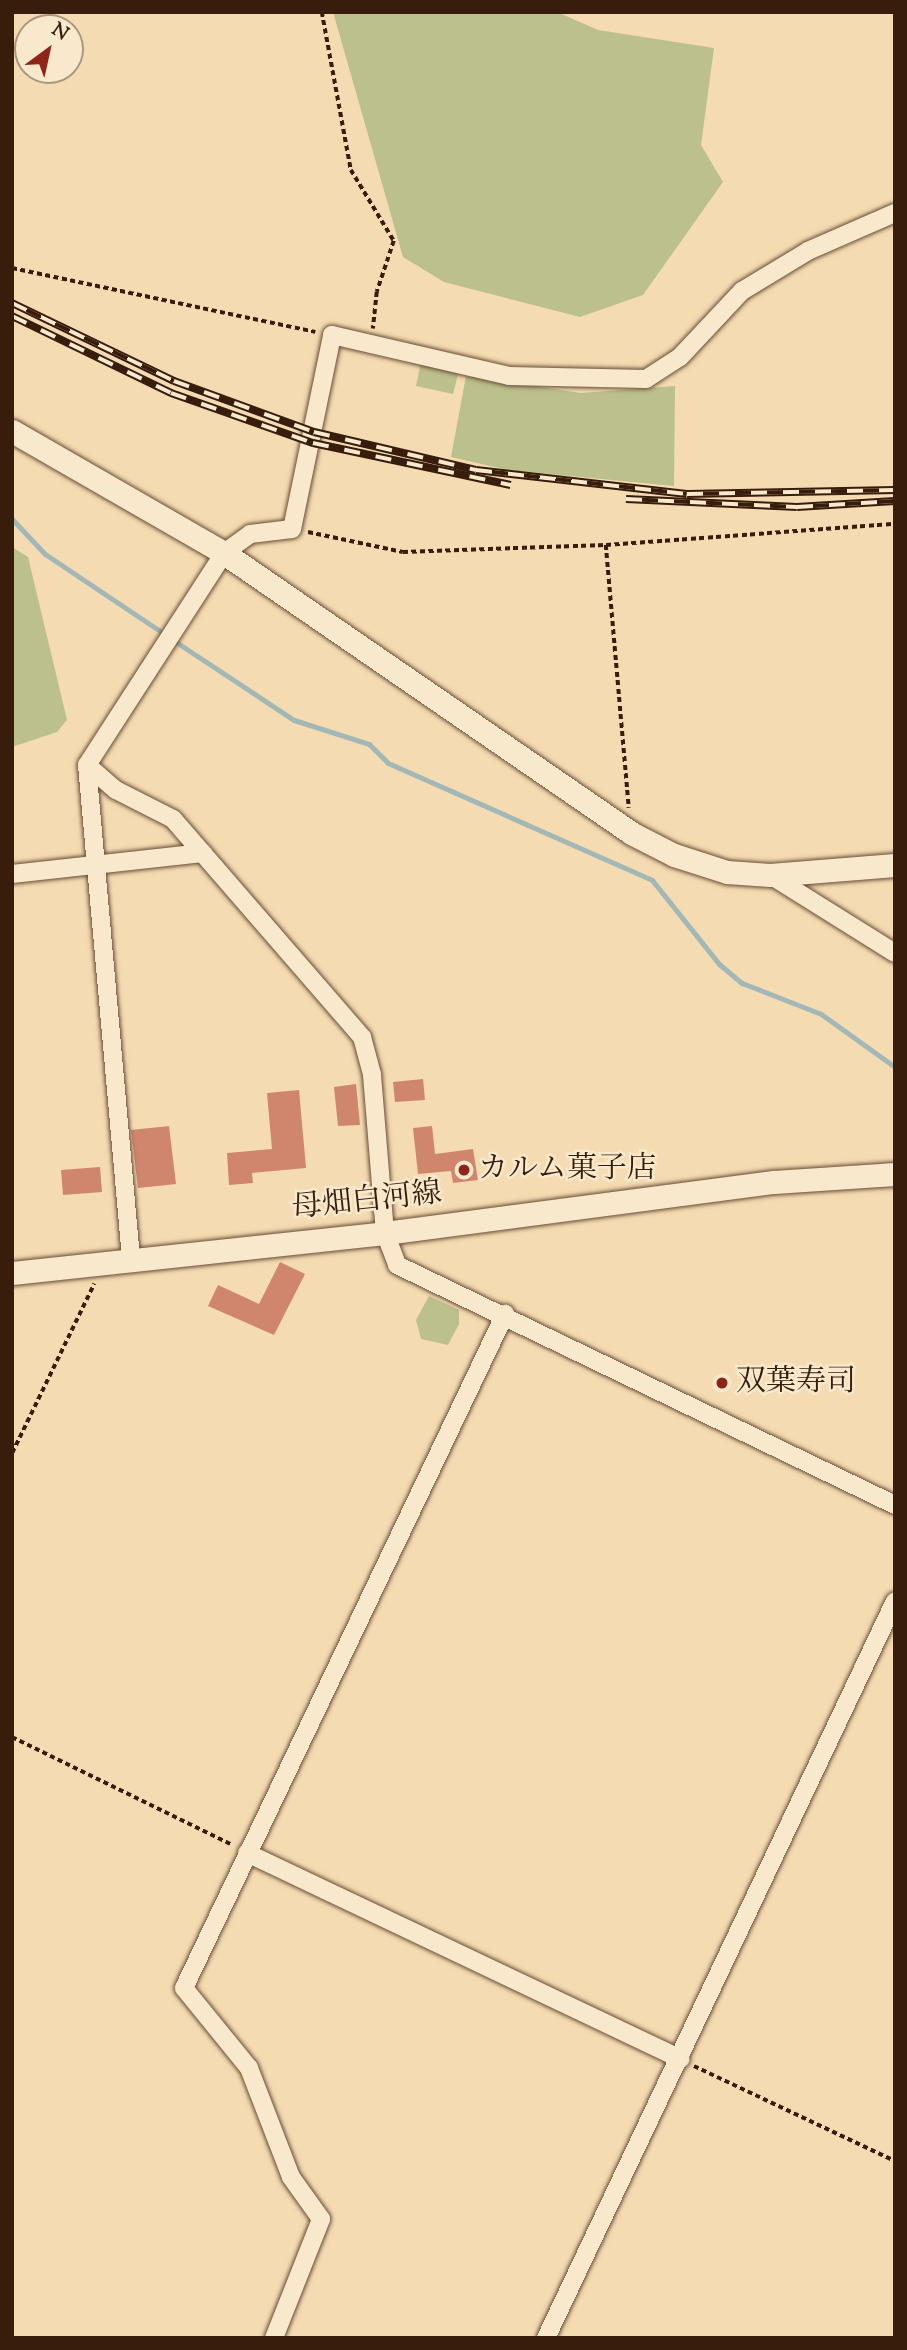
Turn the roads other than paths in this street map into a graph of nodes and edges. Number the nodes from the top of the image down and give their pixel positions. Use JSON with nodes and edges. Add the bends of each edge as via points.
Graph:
{"nodes":[{"id":1,"x":895,"y":213,"type":"edge"},
{"id":2,"x":12,"y":431,"type":"edge"},
{"id":3,"x":224,"y":554,"type":"junction"},
{"id":4,"x":87,"y":765,"type":"junction"},
{"id":5,"x":203,"y":853,"type":"junction"},
{"id":6,"x":895,"y":866,"type":"edge"},
{"id":7,"x":95,"y":868,"type":"junction"},
{"id":8,"x":12,"y":874,"type":"edge"},
{"id":9,"x":770,"y":875,"type":"junction"},
{"id":10,"x":895,"y":953,"type":"edge"},
{"id":11,"x":895,"y":1174,"type":"edge"},
{"id":12,"x":385,"y":1233,"type":"junction"},
{"id":13,"x":131,"y":1258,"type":"junction"},
{"id":14,"x":12,"y":1273,"type":"edge"},
{"id":15,"x":505,"y":1314,"type":"junction"},
{"id":16,"x":895,"y":1505,"type":"edge"},
{"id":17,"x":895,"y":1601,"type":"edge"},
{"id":18,"x":247,"y":1853,"type":"junction"},
{"id":19,"x":680,"y":2059,"type":"junction"},
{"id":20,"x":274,"y":2338,"type":"edge"},
{"id":21,"x":546,"y":2338,"type":"edge"}],
"edges":[{"from":1,"to":3,"type":"street","via":[[808,251],[742,291],[680,357],[646,379],[509,376],[332,335],[292,528],[250,534]]},
{"from":2,"to":3,"type":"street"},
{"from":3,"to":4,"type":"street"},
{"from":3,"to":9,"type":"street","via":[[631,833],[706,865]]},
{"from":4,"to":5,"type":"street","via":[[116,790],[173,818]]},
{"from":4,"to":7,"type":"street"},
{"from":5,"to":7,"type":"street"},
{"from":5,"to":12,"type":"street","via":[[362,1037],[372,1075]]},
{"from":6,"to":9,"type":"street"},
{"from":7,"to":8,"type":"street"},
{"from":7,"to":13,"type":"street"},
{"from":9,"to":10,"type":"street"},
{"from":11,"to":12,"type":"street","name":"母畑白河線","via":[[774,1182]]},
{"from":12,"to":13,"type":"street","name":"母畑白河線"},
{"from":12,"to":15,"type":"street","via":[[397,1265]]},
{"from":13,"to":14,"type":"street","name":"母畑白河線"},
{"from":15,"to":16,"type":"street"},
{"from":15,"to":18,"type":"street"},
{"from":17,"to":19,"type":"street"},
{"from":18,"to":19,"type":"street"},
{"from":18,"to":20,"type":"street","via":[[184,1988],[248,2067],[291,2176],[321,2219]]},
{"from":19,"to":21,"type":"street"}]}
